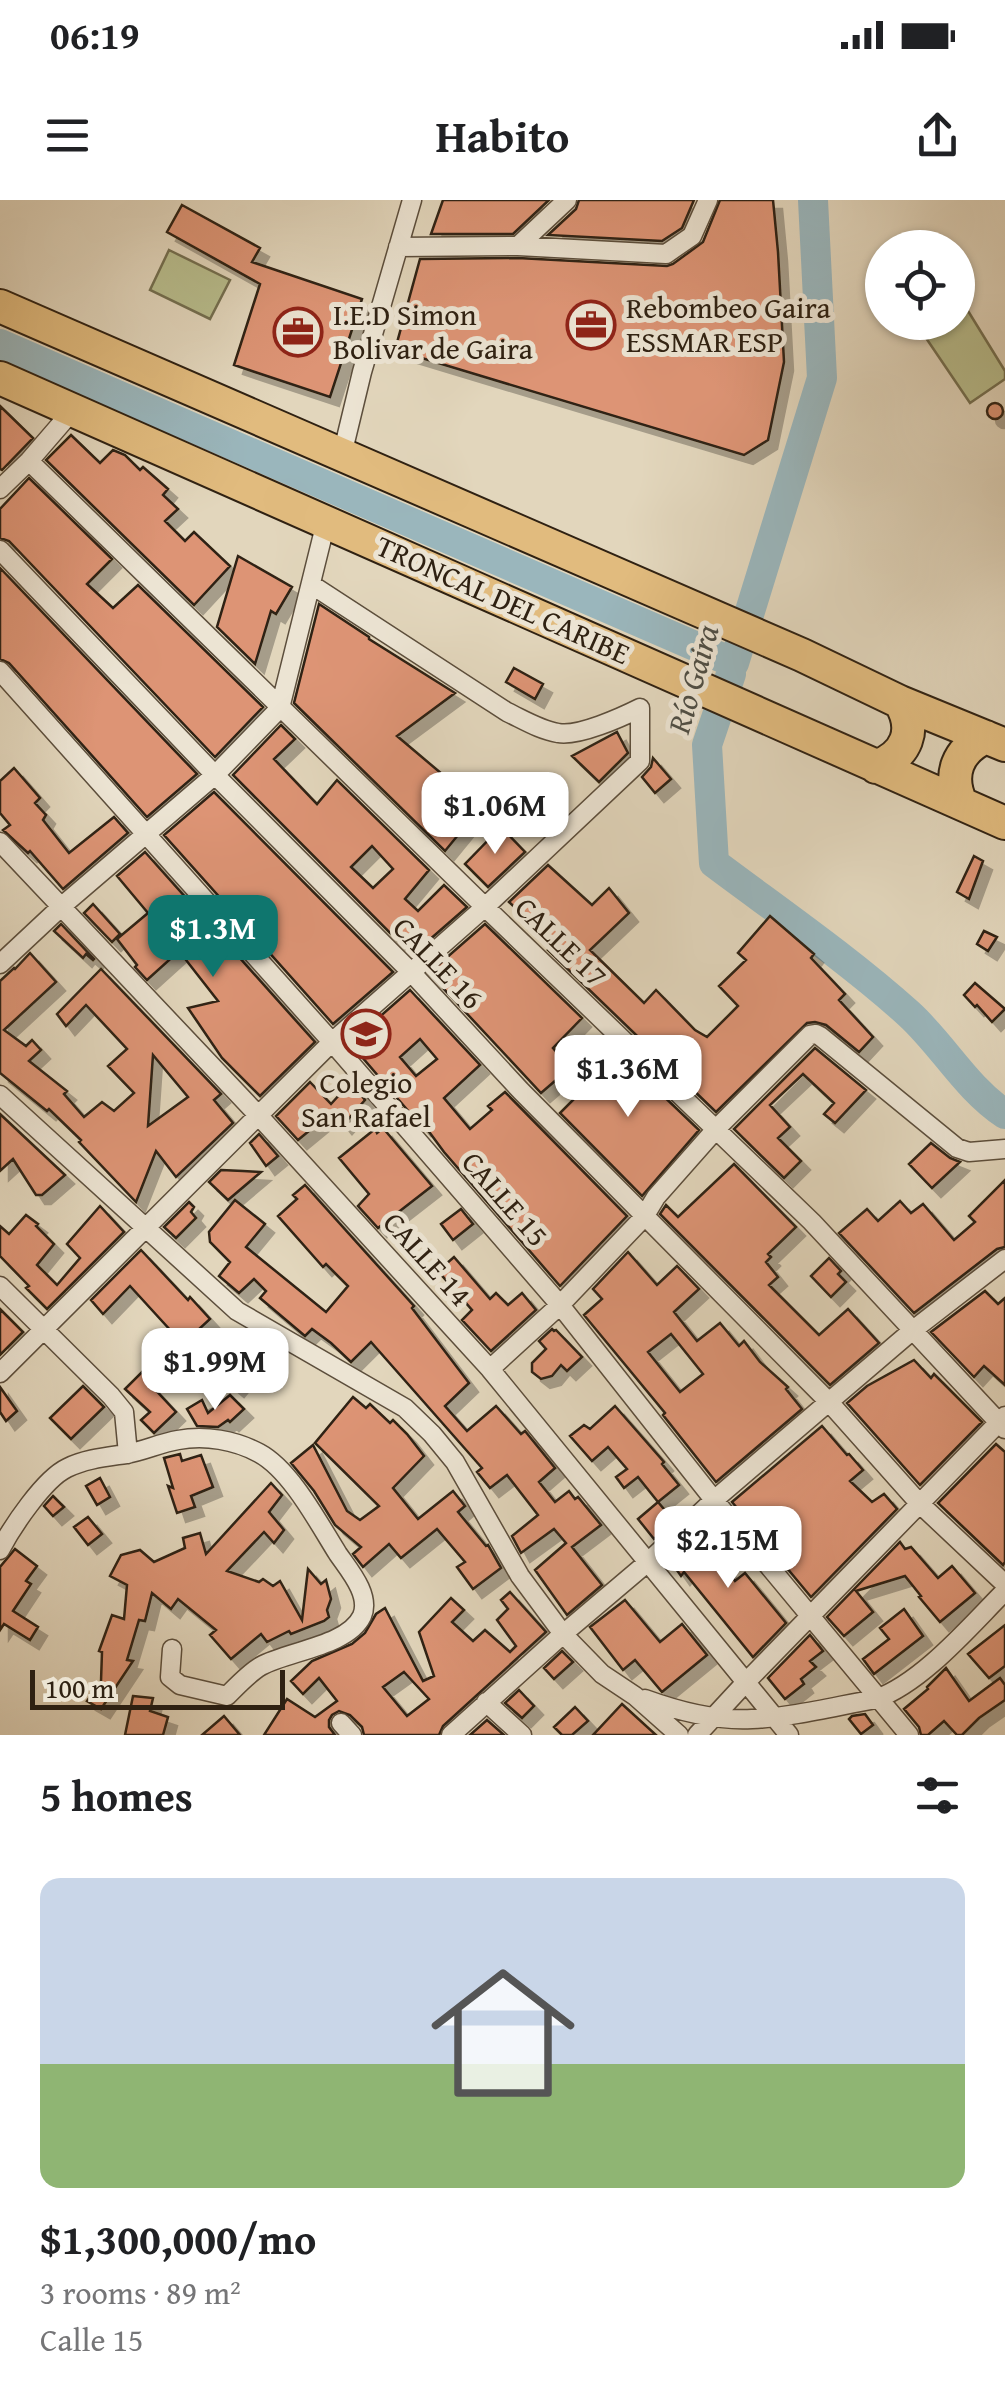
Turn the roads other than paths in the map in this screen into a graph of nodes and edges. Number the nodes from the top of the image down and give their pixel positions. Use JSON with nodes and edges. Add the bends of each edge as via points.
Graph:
{"nodes":[{"id":1,"x":412,"y":200,"type":"edge"},
{"id":2,"x":567,"y":200,"type":"edge"},
{"id":3,"x":708,"y":200,"type":"edge"},
{"id":4,"x":518,"y":246,"type":"junction"},
{"id":5,"x":398,"y":247,"type":"junction"},
{"id":6,"x":0,"y":306,"type":"edge"},
{"id":7,"x":0,"y":378,"type":"edge"},
{"id":8,"x":74,"y":410,"type":"junction"},
{"id":9,"x":342,"y":455,"type":"junction"},
{"id":10,"x":29,"y":460,"type":"junction"},
{"id":11,"x":0,"y":489,"type":"edge"},
{"id":12,"x":326,"y":522,"type":"junction"},
{"id":13,"x":0,"y":550,"type":"edge"},
{"id":14,"x":312,"y":585,"type":"junction"},
{"id":15,"x":0,"y":670,"type":"edge"},
{"id":16,"x":900,"y":702,"type":"junction"},
{"id":17,"x":280,"y":708,"type":"junction"},
{"id":18,"x":995,"y":741,"type":"edge"},
{"id":19,"x":876,"y":767,"type":"junction"},
{"id":20,"x":215,"y":775,"type":"junction"},
{"id":21,"x":961,"y":804,"type":"junction"},
{"id":22,"x":1005,"y":823,"type":"edge"},
{"id":23,"x":147,"y":833,"type":"junction"},
{"id":24,"x":0,"y":842,"type":"edge"},
{"id":25,"x":62,"y":906,"type":"junction"},
{"id":26,"x":485,"y":908,"type":"junction"},
{"id":27,"x":0,"y":964,"type":"edge"},
{"id":28,"x":411,"y":972,"type":"junction"},
{"id":29,"x":332,"y":1042,"type":"junction"},
{"id":30,"x":0,"y":1095,"type":"edge"},
{"id":31,"x":258,"y":1115,"type":"junction"},
{"id":32,"x":717,"y":1128,"type":"junction"},
{"id":33,"x":1005,"y":1149,"type":"edge"},
{"id":34,"x":644,"y":1217,"type":"junction"},
{"id":35,"x":146,"y":1230,"type":"junction"},
{"id":36,"x":1005,"y":1259,"type":"edge"},
{"id":37,"x":0,"y":1286,"type":"edge"},
{"id":38,"x":560,"y":1305,"type":"junction"},
{"id":39,"x":44,"y":1330,"type":"junction"},
{"id":40,"x":913,"y":1330,"type":"junction"},
{"id":41,"x":490,"y":1368,"type":"junction"},
{"id":42,"x":0,"y":1373,"type":"edge"},
{"id":43,"x":829,"y":1402,"type":"junction"},
{"id":44,"x":1003,"y":1423,"type":"edge"},
{"id":45,"x":128,"y":1454,"type":"junction"},
{"id":46,"x":714,"y":1500,"type":"junction"},
{"id":47,"x":920,"y":1503,"type":"junction"},
{"id":48,"x":5,"y":1527,"type":"edge"},
{"id":49,"x":0,"y":1550,"type":"edge"},
{"id":50,"x":648,"y":1562,"type":"junction"},
{"id":51,"x":1005,"y":1584,"type":"edge"},
{"id":52,"x":1005,"y":1591,"type":"edge"},
{"id":53,"x":810,"y":1618,"type":"junction"},
{"id":54,"x":563,"y":1634,"type":"junction"},
{"id":55,"x":172,"y":1649,"type":"dead end"},
{"id":56,"x":747,"y":1681,"type":"junction"},
{"id":57,"x":635,"y":1696,"type":"junction"},
{"id":58,"x":876,"y":1698,"type":"junction"},
{"id":59,"x":486,"y":1702,"type":"junction"},
{"id":60,"x":714,"y":1716,"type":"junction"},
{"id":61,"x":776,"y":1717,"type":"junction"},
{"id":62,"x":450,"y":1735,"type":"edge"},
{"id":63,"x":522,"y":1735,"type":"edge"},
{"id":64,"x":679,"y":1735,"type":"edge"},
{"id":65,"x":697,"y":1735,"type":"edge"},
{"id":66,"x":789,"y":1735,"type":"edge"},
{"id":67,"x":908,"y":1735,"type":"edge"}],
"edges":[{"from":1,"to":5,"type":"street"},
{"from":2,"to":4,"type":"street"},
{"from":3,"to":4,"type":"street","via":[[692,236],[666,254]]},
{"from":4,"to":5,"type":"street"},
{"from":5,"to":9,"type":"street"},
{"from":6,"to":9,"type":"highway"},
{"from":7,"to":8,"type":"highway","name":"TRONCAL DEL CARIBE"},
{"from":8,"to":10,"type":"street"},
{"from":8,"to":12,"type":"highway","name":"TRONCAL DEL CARIBE"},
{"from":9,"to":16,"type":"highway"},
{"from":10,"to":11,"type":"street"},
{"from":10,"to":17,"type":"street","name":"CALLE 17"},
{"from":12,"to":14,"type":"street"},
{"from":12,"to":19,"type":"highway","name":"TRONCAL DEL CARIBE"},
{"from":13,"to":20,"type":"street","name":"CALLE 16"},
{"from":14,"to":17,"type":"street"},
{"from":14,"to":26,"type":"street","via":[[539,728],[563,735],[640,708],[635,768]]},
{"from":15,"to":23,"type":"street","name":"CALLE 15"},
{"from":16,"to":18,"type":"highway"},
{"from":16,"to":19,"type":"highway","via":[[908,735],[897,756]]},
{"from":17,"to":20,"type":"street"},
{"from":17,"to":26,"type":"street","name":"CALLE 17"},
{"from":18,"to":21,"type":"highway","via":[[966,749],[955,770]]},
{"from":19,"to":21,"type":"highway","name":"TRONCAL DEL CARIBE"},
{"from":20,"to":23,"type":"street"},
{"from":20,"to":28,"type":"street","name":"CALLE 16"},
{"from":21,"to":22,"type":"highway","name":"TRONCAL DEL CARIBE"},
{"from":23,"to":25,"type":"street"},
{"from":23,"to":29,"type":"street","name":"CALLE 15"},
{"from":24,"to":25,"type":"street","name":"CALLE 14"},
{"from":25,"to":27,"type":"street"},
{"from":25,"to":31,"type":"street","name":"CALLE 14"},
{"from":26,"to":28,"type":"street"},
{"from":26,"to":32,"type":"street","name":"CALLE 17"},
{"from":28,"to":29,"type":"street"},
{"from":28,"to":34,"type":"street","name":"CALLE 16"},
{"from":29,"to":31,"type":"street"},
{"from":29,"to":38,"type":"street","name":"CALLE 15"},
{"from":30,"to":35,"type":"street"},
{"from":31,"to":35,"type":"street"},
{"from":31,"to":41,"type":"street","name":"CALLE 14"},
{"from":32,"to":33,"type":"street","via":[[816,1034],[957,1148]]},
{"from":32,"to":34,"type":"street"},
{"from":32,"to":40,"type":"street","name":"CALLE 17"},
{"from":34,"to":38,"type":"street"},
{"from":34,"to":43,"type":"street","name":"CALLE 16"},
{"from":35,"to":39,"type":"street"},
{"from":35,"to":54,"type":"street","via":[[237,1311],[405,1408],[454,1462],[520,1576]]},
{"from":36,"to":40,"type":"street"},
{"from":37,"to":39,"type":"street"},
{"from":38,"to":41,"type":"street"},
{"from":38,"to":46,"type":"street","name":"CALLE 15"},
{"from":39,"to":42,"type":"street"},
{"from":39,"to":45,"type":"street","via":[[124,1412]]},
{"from":40,"to":43,"type":"street"},
{"from":40,"to":44,"type":"street","name":"CALLE 17"},
{"from":41,"to":50,"type":"street","name":"CALLE 14"},
{"from":43,"to":46,"type":"street"},
{"from":43,"to":47,"type":"street","name":"CALLE 16"},
{"from":44,"to":47,"type":"street"},
{"from":45,"to":48,"type":"street","via":[[64,1468]]},
{"from":45,"to":55,"type":"street","via":[[214,1438],[263,1454],[293,1483],[364,1604],[354,1627],[260,1666],[227,1696],[174,1681]]},
{"from":46,"to":50,"type":"street"},
{"from":46,"to":53,"type":"street","name":"CALLE 15"},
{"from":47,"to":51,"type":"street","name":"CALLE 16"},
{"from":47,"to":53,"type":"street"},
{"from":48,"to":49,"type":"street"},
{"from":50,"to":54,"type":"street"},
{"from":50,"to":56,"type":"street","name":"CALLE 14"},
{"from":52,"to":58,"type":"street","via":[[926,1668]]},
{"from":53,"to":56,"type":"street"},
{"from":53,"to":58,"type":"street","name":"CALLE 15"},
{"from":54,"to":57,"type":"street"},
{"from":54,"to":59,"type":"street"},
{"from":56,"to":60,"type":"street"},
{"from":56,"to":61,"type":"street","name":"CALLE 14"},
{"from":57,"to":60,"type":"street"},
{"from":57,"to":64,"type":"street"},
{"from":58,"to":61,"type":"street"},
{"from":58,"to":67,"type":"street","name":"CALLE 15"},
{"from":59,"to":62,"type":"street"},
{"from":59,"to":63,"type":"street"},
{"from":60,"to":61,"type":"street"},
{"from":60,"to":65,"type":"street"},
{"from":61,"to":66,"type":"street","name":"CALLE 14"}]}
